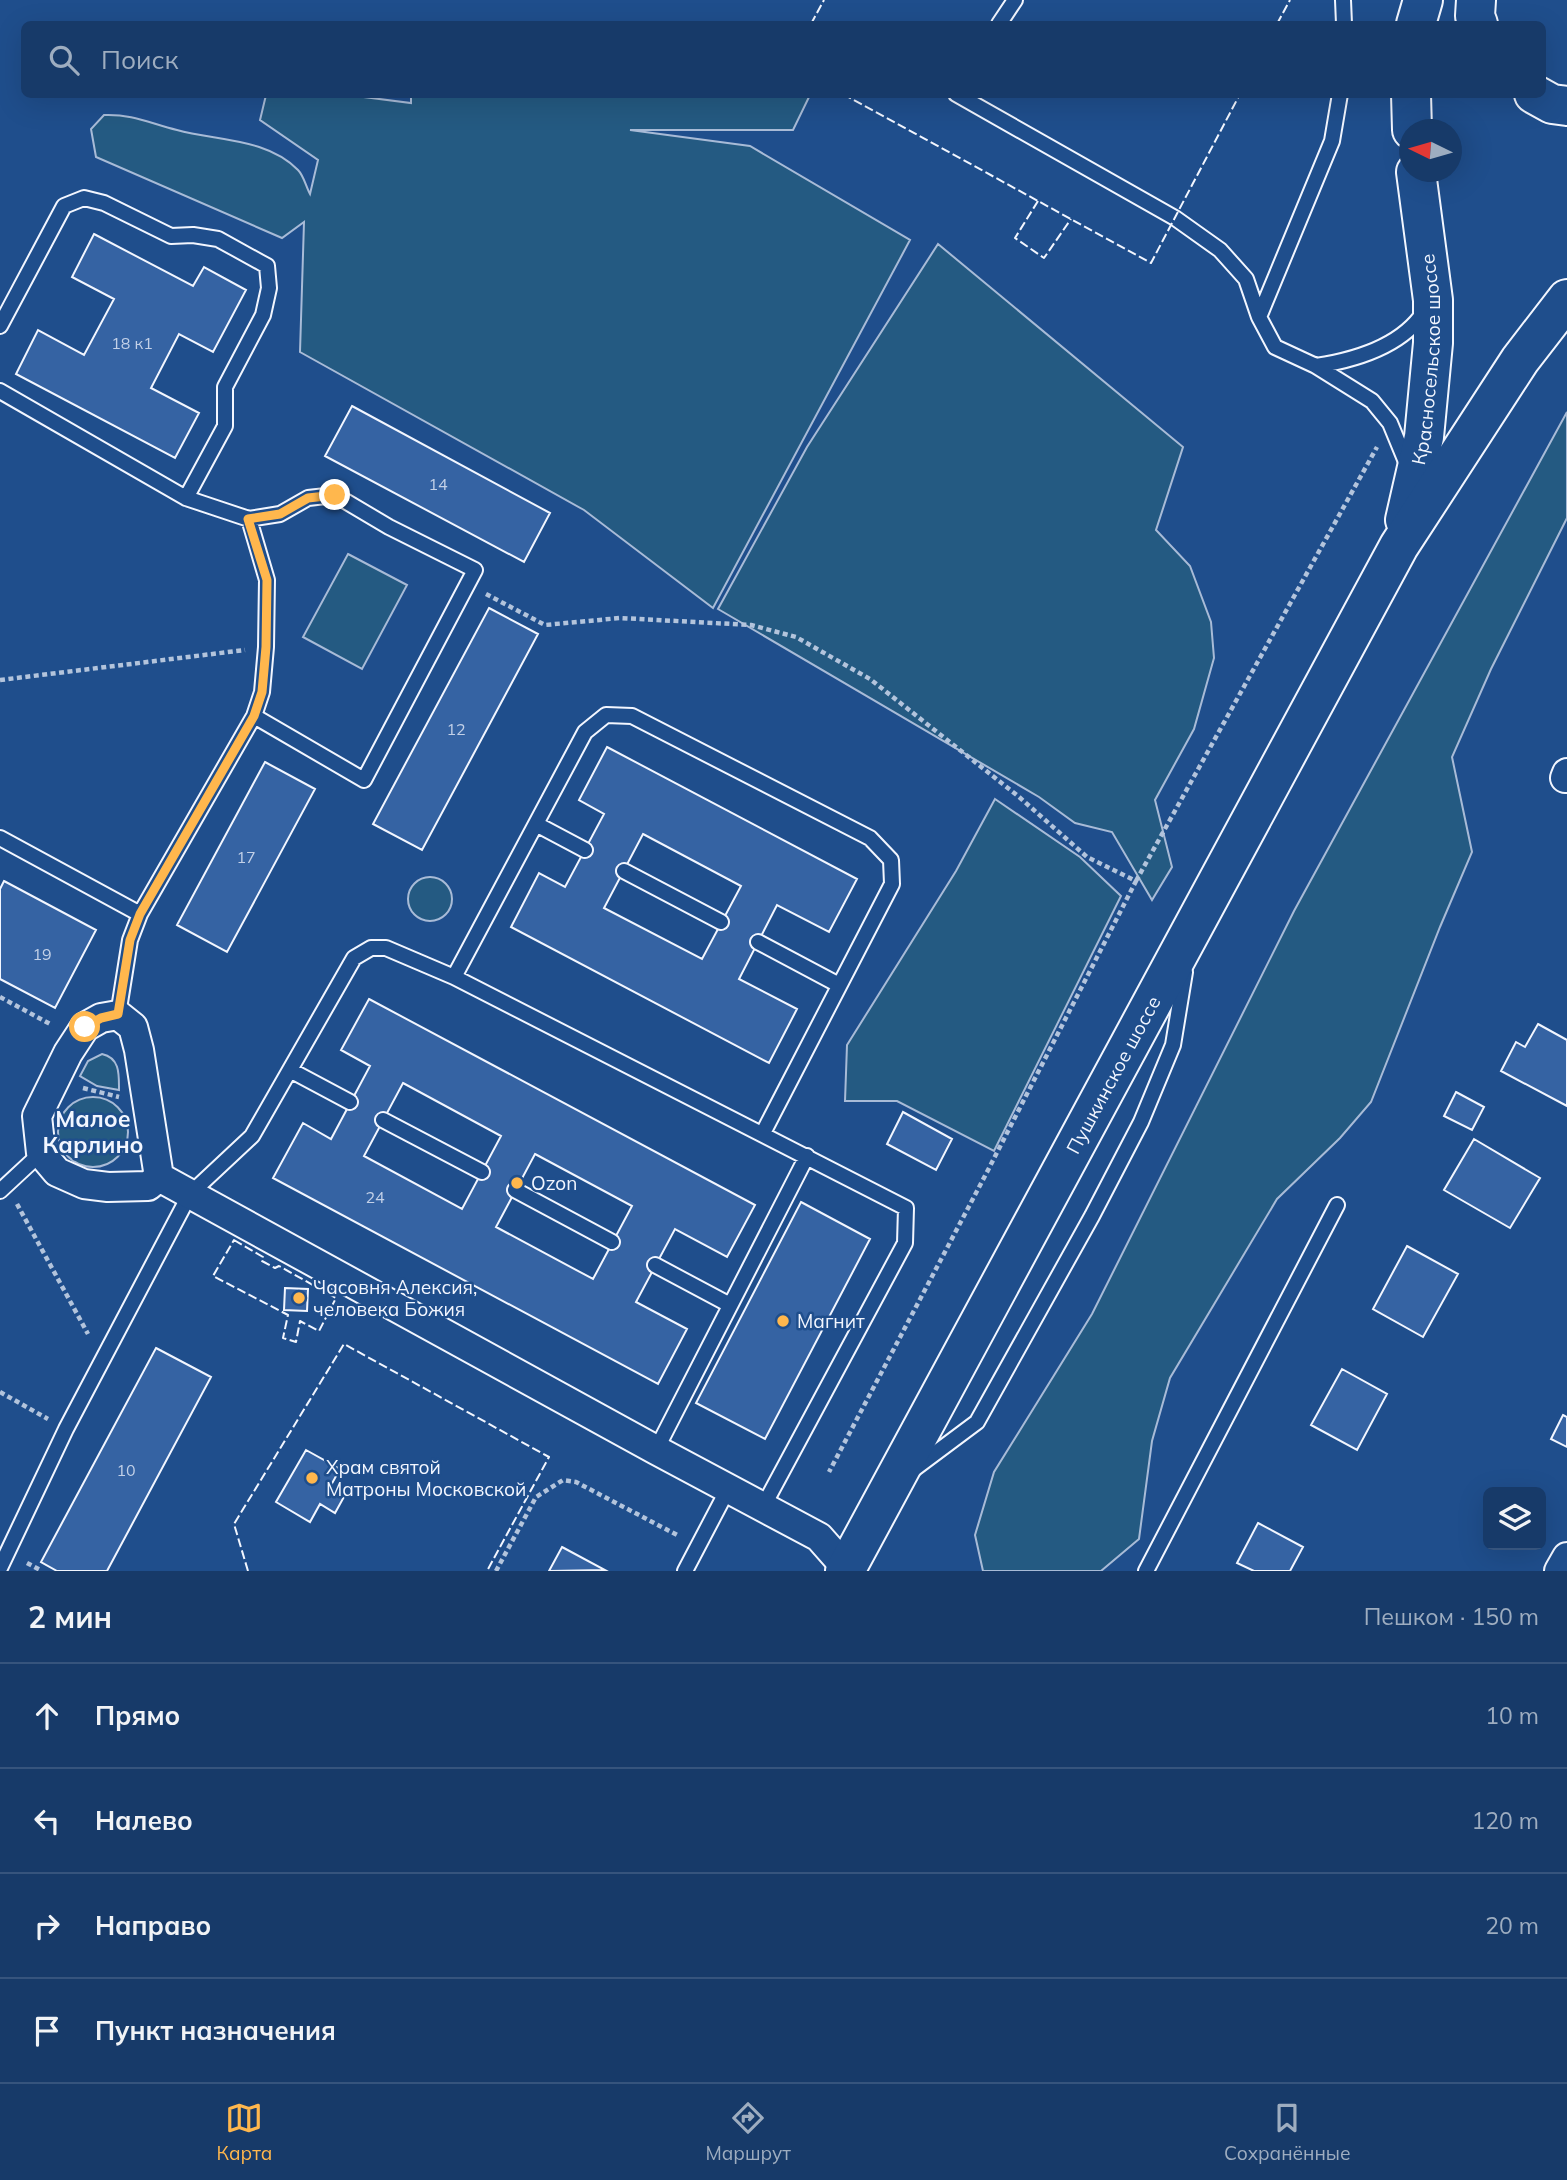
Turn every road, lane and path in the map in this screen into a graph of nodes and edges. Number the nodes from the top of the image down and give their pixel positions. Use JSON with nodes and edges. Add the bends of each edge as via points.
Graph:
{"nodes":[{"id":1,"x":1015,"y":0,"type":"edge"},
{"id":2,"x":1343,"y":0,"type":"edge"},
{"id":3,"x":1423,"y":0,"type":"edge"},
{"id":4,"x":1476,"y":0,"type":"edge"},
{"id":5,"x":1001,"y":21,"type":"edge"},
{"id":6,"x":1344,"y":21,"type":"edge"},
{"id":7,"x":1417,"y":21,"type":"edge"},
{"id":8,"x":1477,"y":21,"type":"edge"},
{"id":9,"x":963,"y":98,"type":"edge"},
{"id":10,"x":1338,"y":98,"type":"edge"},
{"id":11,"x":1411,"y":98,"type":"edge"},
{"id":12,"x":1541,"y":98,"type":"edge"},
{"id":13,"x":1567,"y":106,"type":"edge"},
{"id":14,"x":1412,"y":119,"type":"edge"},
{"id":15,"x":1417,"y":182,"type":"edge"},
{"id":16,"x":1567,"y":299,"type":"edge"},
{"id":17,"x":1433,"y":300,"type":"junction"},
{"id":18,"x":1259,"y":317,"type":"junction"},
{"id":19,"x":0,"y":326,"type":"edge"},
{"id":20,"x":1316,"y":366,"type":"junction"},
{"id":21,"x":0,"y":391,"type":"edge"},
{"id":22,"x":1390,"y":423,"type":"junction"},
{"id":23,"x":1413,"y":480,"type":"junction"},
{"id":24,"x":186,"y":498,"type":"junction"},
{"id":25,"x":248,"y":519,"type":"junction"},
{"id":26,"x":1399,"y":546,"type":"junction"},
{"id":27,"x":1381,"y":580,"type":"joint"},
{"id":28,"x":266,"y":647,"type":"junction"},
{"id":29,"x":0,"y":680,"type":"edge"},
{"id":30,"x":254,"y":716,"type":"junction"},
{"id":31,"x":536,"y":824,"type":"junction"},
{"id":32,"x":0,"y":838,"type":"edge"},
{"id":33,"x":585,"y":850,"type":"dead end"},
{"id":34,"x":624,"y":871,"type":"dead end"},
{"id":35,"x":1136,"y":881,"type":"dead end"},
{"id":36,"x":140,"y":914,"type":"junction"},
{"id":37,"x":721,"y":922,"type":"dead end"},
{"id":38,"x":758,"y":942,"type":"dead end"},
{"id":39,"x":454,"y":977,"type":"junction"},
{"id":40,"x":839,"y":985,"type":"junction"},
{"id":41,"x":0,"y":997,"type":"edge"},
{"id":42,"x":118,"y":1014,"type":"junction"},
{"id":43,"x":61,"y":1030,"type":"dead end"},
{"id":44,"x":290,"y":1070,"type":"junction"},
{"id":45,"x":74,"y":1085,"type":"dead end"},
{"id":46,"x":126,"y":1099,"type":"dead end"},
{"id":47,"x":351,"y":1102,"type":"dead end"},
{"id":48,"x":383,"y":1120,"type":"dead end"},
{"id":49,"x":763,"y":1133,"type":"junction"},
{"id":50,"x":41,"y":1153,"type":"junction"},
{"id":51,"x":807,"y":1156,"type":"junction"},
{"id":52,"x":482,"y":1172,"type":"dead end"},
{"id":53,"x":159,"y":1177,"type":"junction"},
{"id":54,"x":515,"y":1190,"type":"dead end"},
{"id":55,"x":0,"y":1191,"type":"edge"},
{"id":56,"x":190,"y":1195,"type":"junction"},
{"id":57,"x":17,"y":1204,"type":"dead end"},
{"id":58,"x":1337,"y":1205,"type":"dead end"},
{"id":59,"x":612,"y":1242,"type":"dead end"},
{"id":60,"x":655,"y":1265,"type":"dead end"},
{"id":61,"x":730,"y":1305,"type":"junction"},
{"id":62,"x":88,"y":1334,"type":"dead end"},
{"id":63,"x":0,"y":1392,"type":"edge"},
{"id":64,"x":66,"y":1429,"type":"junction"},
{"id":65,"x":656,"y":1450,"type":"junction"},
{"id":66,"x":728,"y":1489,"type":"junction"},
{"id":67,"x":763,"y":1507,"type":"junction"},
{"id":68,"x":698,"y":1547,"type":"junction"},
{"id":69,"x":1567,"y":1557,"type":"edge"},
{"id":70,"x":0,"y":1568,"type":"edge"},
{"id":71,"x":847,"y":1570,"type":"edge"},
{"id":72,"x":496,"y":1571,"type":"edge"},
{"id":73,"x":685,"y":1571,"type":"edge"},
{"id":74,"x":1146,"y":1571,"type":"edge"},
{"id":75,"x":1559,"y":1571,"type":"edge"}],
"edges":[{"from":1,"to":5,"type":"lane"},
{"from":2,"to":6,"type":"lane"},
{"from":3,"to":7,"type":"main road"},
{"from":4,"to":8,"type":"main road"},
{"from":9,"to":18,"type":"lane","via":[[1175,218],[1220,250],[1246,279]]},
{"from":10,"to":18,"type":"lane","via":[[1332,141]]},
{"from":11,"to":14,"type":"main road"},
{"from":12,"to":13,"type":"main road"},
{"from":15,"to":17,"type":"main road","name":"Красносельское шоссе"},
{"from":16,"to":26,"type":"main road","name":"Красносельское шоссе","via":[[1520,360]]},
{"from":17,"to":20,"type":"lane","via":[[1417,323],[1383,346],[1347,361]]},
{"from":17,"to":23,"type":"main road","name":"Красносельское шоссе","via":[[1424,437]]},
{"from":18,"to":20,"type":"lane","via":[[1275,347]]},
{"from":19,"to":24,"type":"lane","via":[[64,206],[84,198],[172,236],[218,239],[267,266],[269,288],[263,315],[225,387],[225,426]]},
{"from":20,"to":22,"type":"lane","via":[[1372,401]]},
{"from":21,"to":24,"type":"lane"},
{"from":22,"to":23,"type":"lane"},
{"from":22,"to":35,"type":"path"},
{"from":23,"to":26,"type":"main road","name":"Красносельское шоссе"},
{"from":24,"to":25,"type":"lane"},
{"from":25,"to":28,"type":"lane","via":[[267,580]]},
{"from":25,"to":30,"type":"lane","via":[[280,514],[308,498],[335,495],[475,570],[365,780]]},
{"from":26,"to":27,"type":"main road","name":"Красносельское шоссе"},
{"from":27,"to":71,"type":"main road","name":"Пушкинское шоссе"},
{"from":28,"to":29,"type":"path"},
{"from":28,"to":30,"type":"lane","via":[[262,692]]},
{"from":30,"to":36,"type":"lane"},
{"from":31,"to":33,"type":"lane"},
{"from":31,"to":39,"type":"lane"},
{"from":31,"to":40,"type":"lane","via":[[585,732],[606,715],[619,715],[632,716],[870,838],[891,860],[892,884]]},
{"from":32,"to":36,"type":"lane"},
{"from":34,"to":37,"type":"lane"},
{"from":36,"to":42,"type":"lane","via":[[130,940]]},
{"from":38,"to":40,"type":"lane"},
{"from":39,"to":44,"type":"lane","via":[[386,948],[370,948],[355,958]]},
{"from":39,"to":49,"type":"lane"},
{"from":40,"to":49,"type":"lane"},
{"from":41,"to":43,"type":"path"},
{"from":42,"to":50,"type":"street","via":[[85,1027],[68,1053],[37,1116]]},
{"from":42,"to":53,"type":"street","via":[[133,1027],[139,1050]]},
{"from":44,"to":47,"type":"lane"},
{"from":44,"to":56,"type":"lane","via":[[252,1136]]},
{"from":45,"to":46,"type":"path"},
{"from":48,"to":52,"type":"lane"},
{"from":49,"to":51,"type":"lane"},
{"from":50,"to":53,"type":"street","via":[[57,1172],[84,1184],[148,1186]]},
{"from":50,"to":55,"type":"lane"},
{"from":51,"to":61,"type":"lane"},
{"from":51,"to":67,"type":"lane","via":[[906,1208],[905,1243]]},
{"from":53,"to":56,"type":"street"},
{"from":54,"to":59,"type":"lane"},
{"from":56,"to":64,"type":"lane"},
{"from":56,"to":65,"type":"street"},
{"from":57,"to":62,"type":"path"},
{"from":58,"to":74,"type":"lane"},
{"from":60,"to":61,"type":"lane"},
{"from":61,"to":65,"type":"lane"},
{"from":63,"to":64,"type":"path"},
{"from":64,"to":70,"type":"lane"},
{"from":65,"to":66,"type":"street"},
{"from":66,"to":67,"type":"street"},
{"from":66,"to":68,"type":"lane"},
{"from":67,"to":71,"type":"street","via":[[819,1537]]},
{"from":68,"to":72,"type":"path","via":[[576,1482],[562,1480],[536,1497]]},
{"from":68,"to":73,"type":"lane"},
{"from":69,"to":75,"type":"street"}]}
